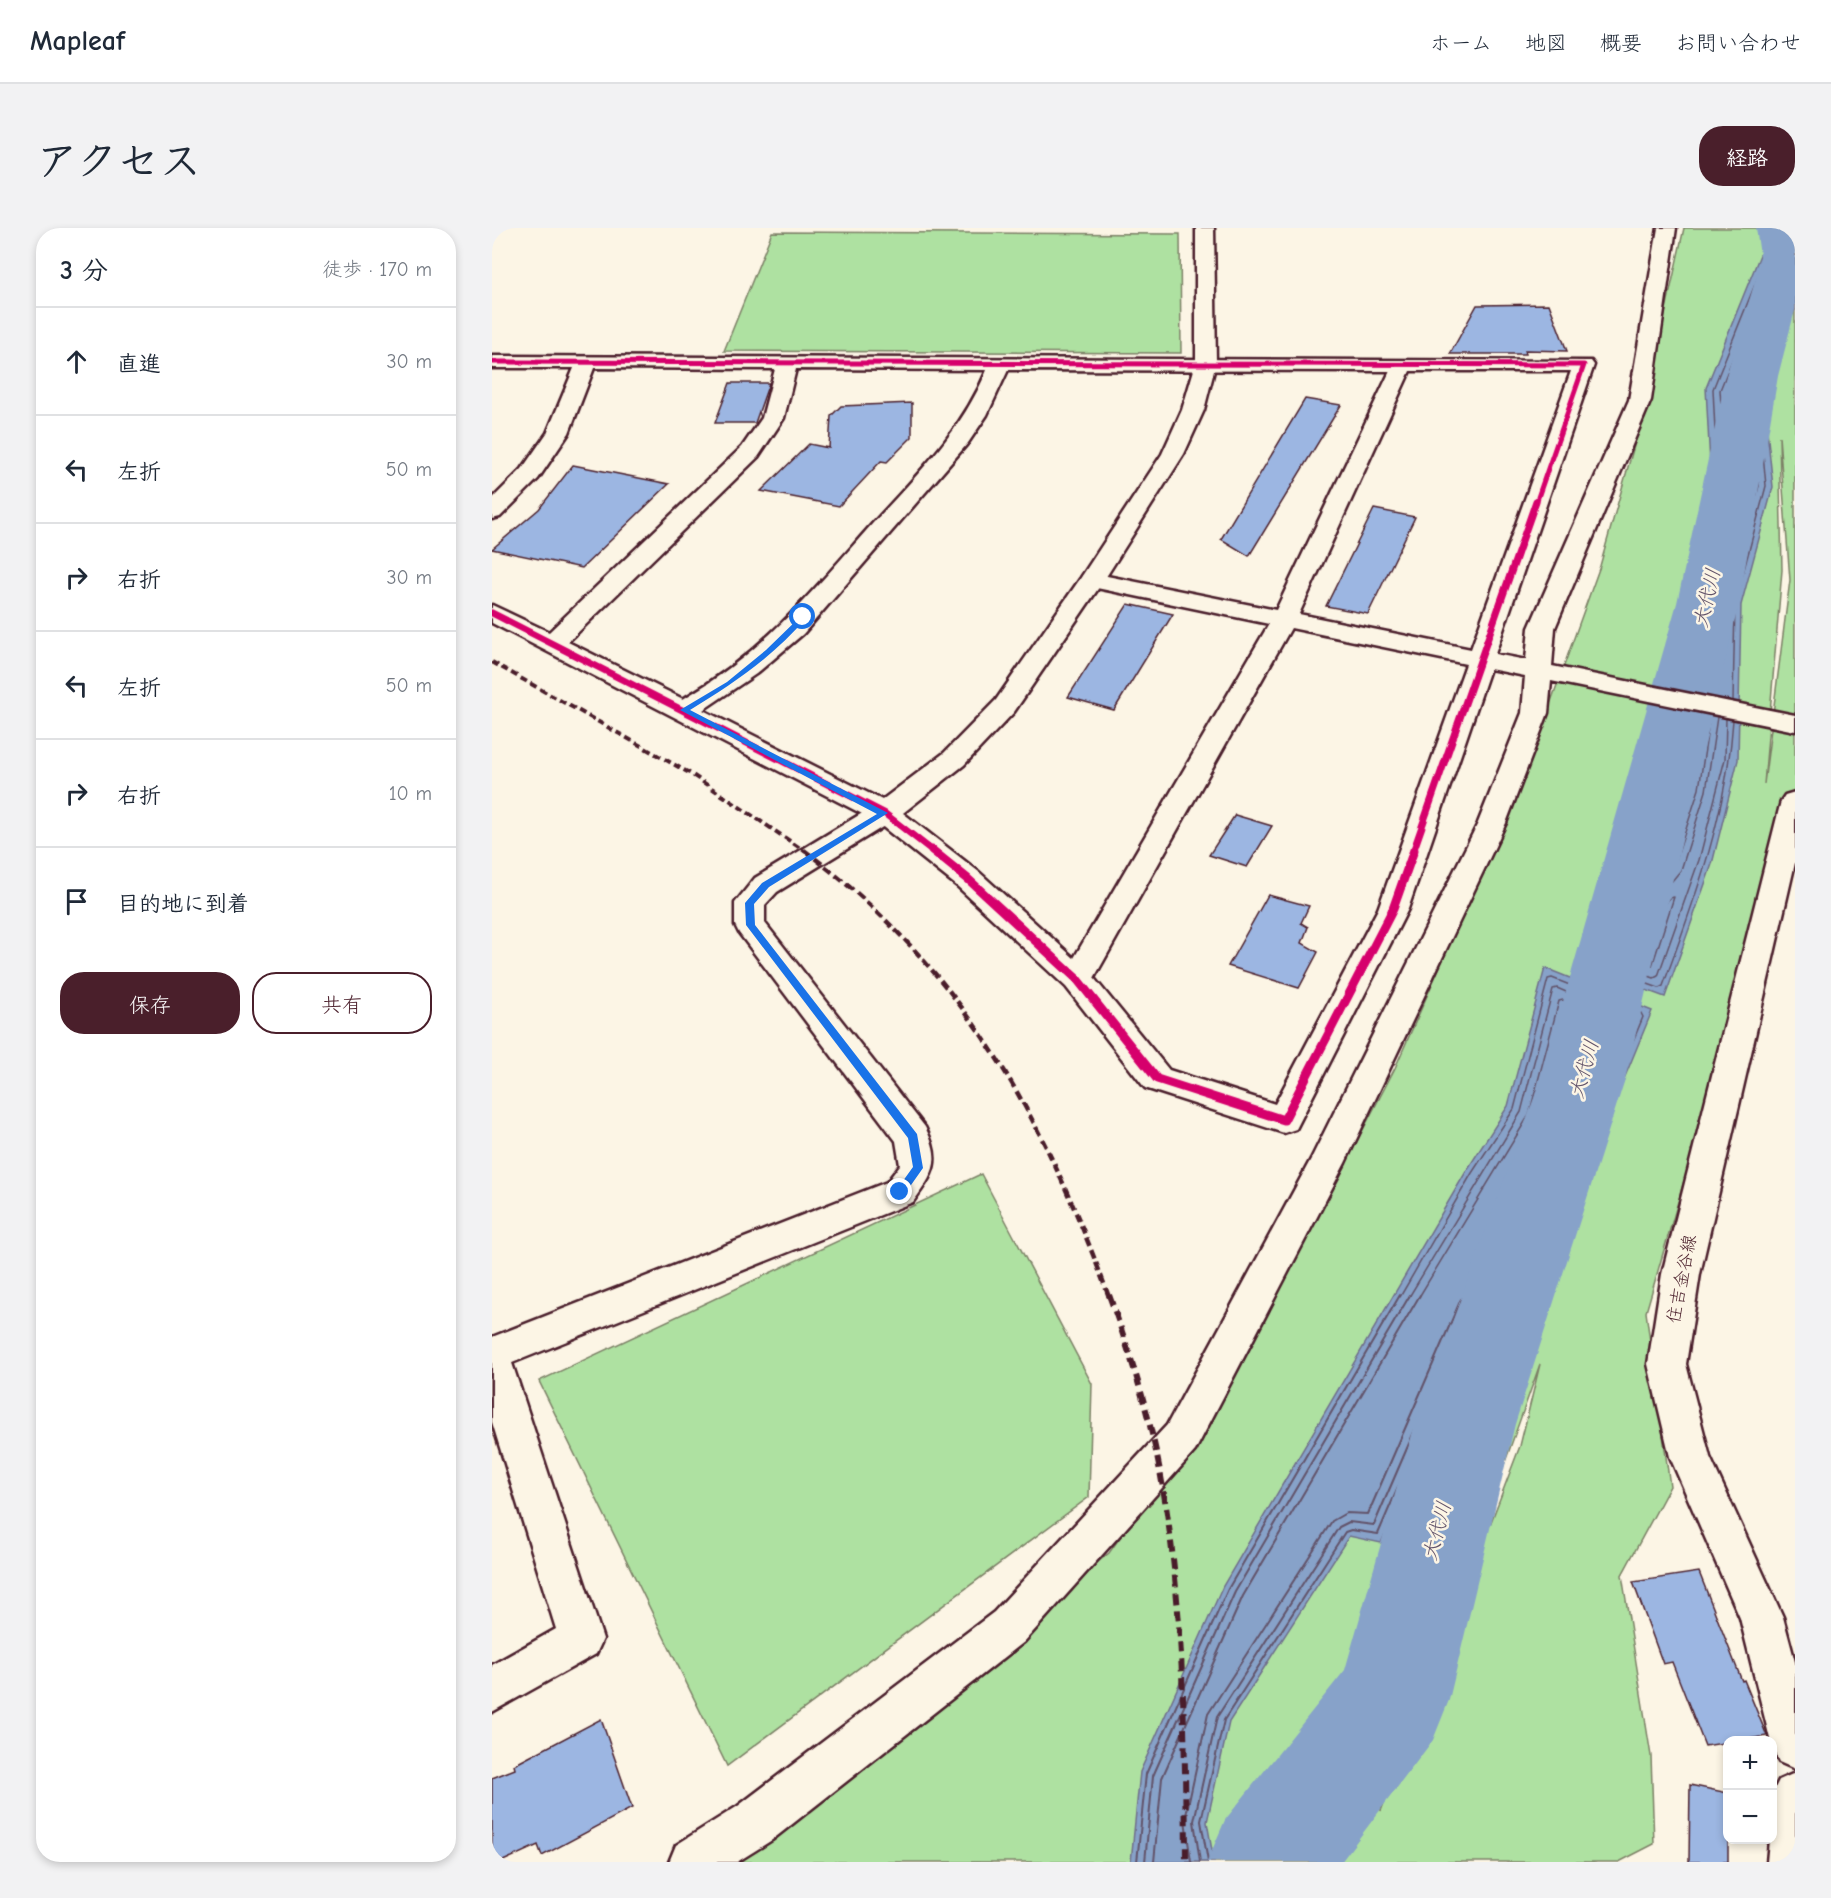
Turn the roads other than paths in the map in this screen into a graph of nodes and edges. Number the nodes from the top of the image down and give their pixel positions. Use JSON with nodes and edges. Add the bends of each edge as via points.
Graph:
{"nodes":[{"id":1,"x":1205,"y":228,"type":"edge"},
{"id":2,"x":1667,"y":228,"type":"edge"},
{"id":3,"x":587,"y":361,"type":"junction"},
{"id":4,"x":492,"y":362,"type":"edge"},
{"id":5,"x":787,"y":363,"type":"junction"},
{"id":6,"x":1206,"y":363,"type":"junction"},
{"id":7,"x":1000,"y":364,"type":"junction"},
{"id":8,"x":1403,"y":364,"type":"junction"},
{"id":9,"x":492,"y":512,"type":"edge"},
{"id":10,"x":1092,"y":580,"type":"junction"},
{"id":11,"x":492,"y":613,"type":"edge"},
{"id":12,"x":1284,"y":620,"type":"junction"},
{"id":13,"x":553,"y":642,"type":"junction"},
{"id":14,"x":1480,"y":660,"type":"junction"},
{"id":15,"x":1537,"y":670,"type":"junction"},
{"id":16,"x":684,"y":710,"type":"junction"},
{"id":17,"x":1795,"y":723,"type":"edge"},
{"id":18,"x":1795,"y":801,"type":"edge"},
{"id":19,"x":884,"y":813,"type":"junction"},
{"id":20,"x":1786,"y":883,"type":"edge"},
{"id":21,"x":1077,"y":979,"type":"junction"},
{"id":22,"x":492,"y":1354,"type":"edge"},
{"id":23,"x":492,"y":1360,"type":"edge"},
{"id":24,"x":492,"y":1690,"type":"edge"},
{"id":25,"x":1795,"y":1746,"type":"edge"},
{"id":26,"x":1795,"y":1796,"type":"edge"},
{"id":27,"x":693,"y":1862,"type":"edge"},
{"id":28,"x":1791,"y":1862,"type":"edge"}],
"edges":[{"from":1,"to":6,"type":"street"},
{"from":2,"to":15,"type":"street","via":[[1640,400],[1542,628]]},
{"from":3,"to":4,"type":"street"},
{"from":3,"to":5,"type":"street"},
{"from":3,"to":9,"type":"street","via":[[558,433],[530,474]]},
{"from":5,"to":7,"type":"street"},
{"from":5,"to":13,"type":"street","via":[[773,418],[750,452]]},
{"from":6,"to":7,"type":"street"},
{"from":6,"to":8,"type":"street"},
{"from":6,"to":10,"type":"street","via":[[1193,410],[1173,454]]},
{"from":7,"to":16,"type":"street","via":[[991,391],[963,434],[803,617],[729,683]]},
{"from":8,"to":12,"type":"street"},
{"from":8,"to":14,"type":"street","via":[[1584,365]]},
{"from":10,"to":12,"type":"street"},
{"from":10,"to":19,"type":"street","via":[[1005,706],[954,759]]},
{"from":11,"to":13,"type":"street"},
{"from":12,"to":14,"type":"street"},
{"from":12,"to":21,"type":"street"},
{"from":13,"to":16,"type":"street"},
{"from":14,"to":15,"type":"street"},
{"from":14,"to":21,"type":"street","via":[[1393,909],[1284,1120],[1157,1079]]},
{"from":15,"to":17,"type":"street"},
{"from":15,"to":27,"type":"street","via":[[1535,713],[1492,823],[1327,1163],[1181,1438],[1009,1627],[755,1823]]},
{"from":16,"to":19,"type":"street"},
{"from":18,"to":20,"type":"street","name":"住吉金谷線"},
{"from":19,"to":21,"type":"street","via":[[968,879]]},
{"from":19,"to":22,"type":"street","via":[[766,885],[750,903],[750,925],[913,1137],[918,1168],[900,1192]]},
{"from":20,"to":25,"type":"street","name":"住吉金谷線","via":[[1681,1274],[1667,1364],[1690,1457],[1761,1617]]},
{"from":23,"to":24,"type":"street","via":[[581,1640]]},
{"from":26,"to":28,"type":"street"}]}
